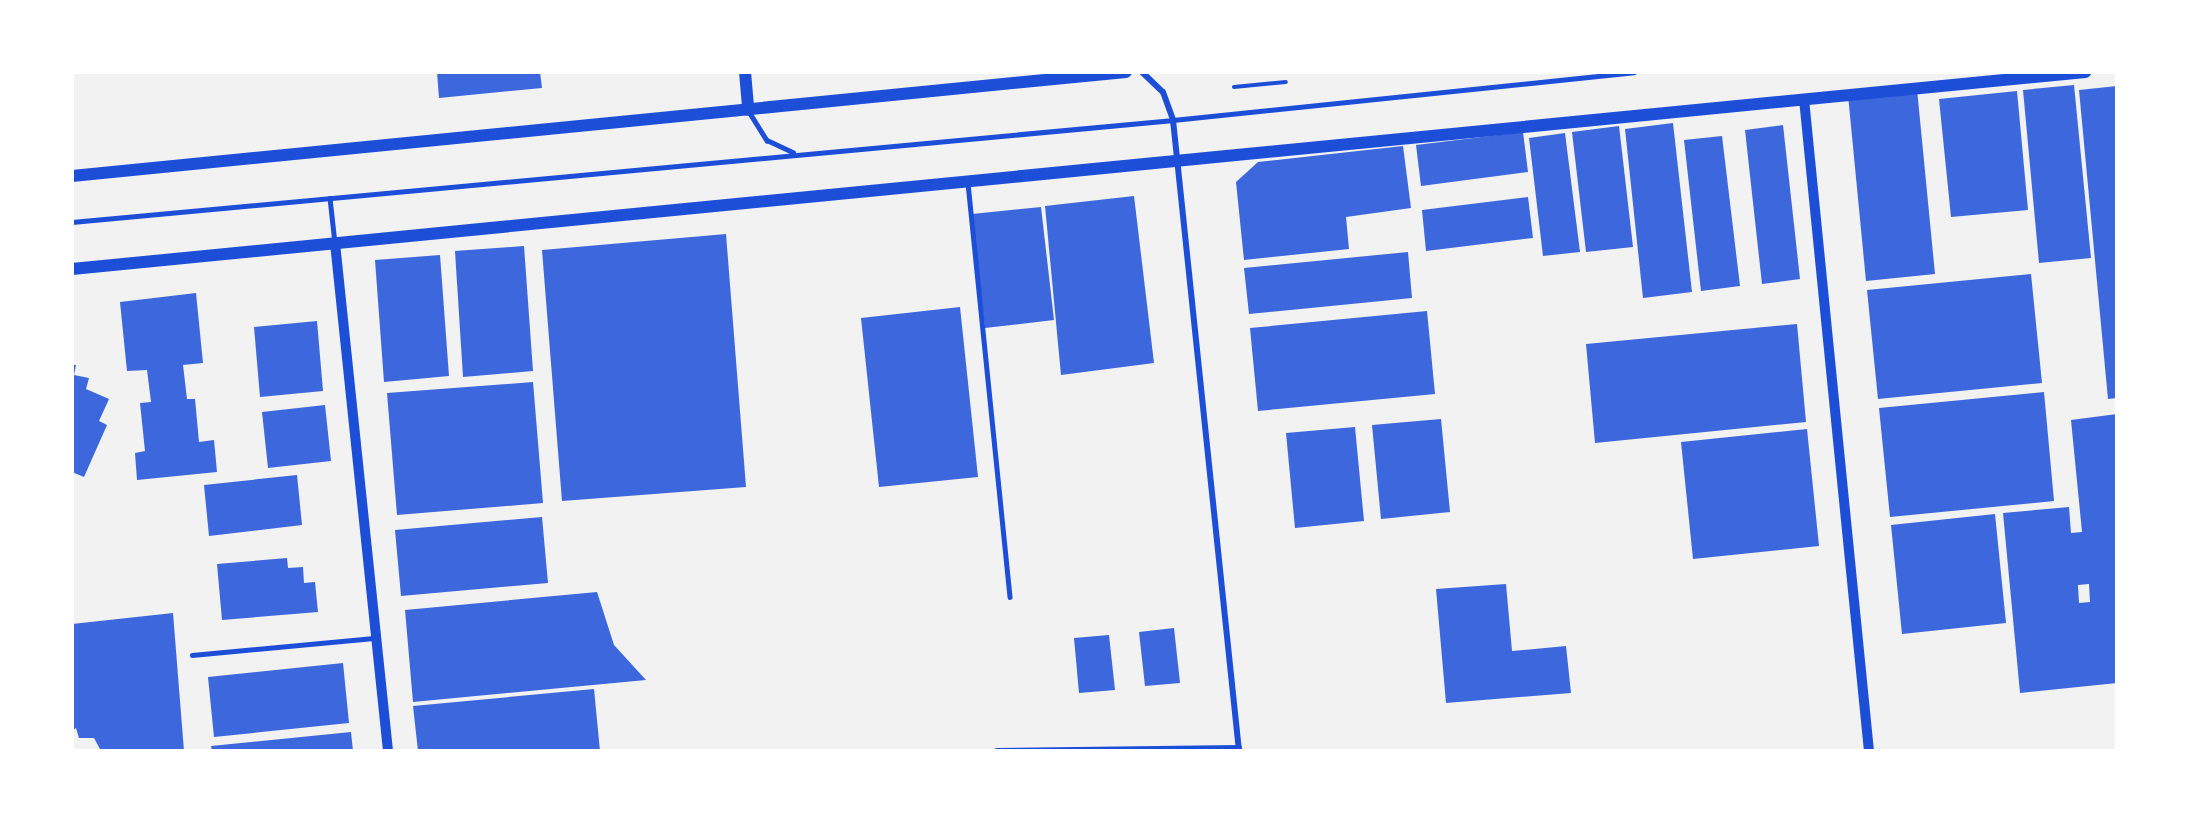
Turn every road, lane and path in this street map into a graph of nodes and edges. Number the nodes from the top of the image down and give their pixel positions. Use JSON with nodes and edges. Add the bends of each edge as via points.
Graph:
{"nodes":[{"id":1,"x":745,"y":72,"type":"edge"},
{"id":2,"x":1126,"y":72,"type":"edge"},
{"id":3,"x":1142,"y":72,"type":"edge"},
{"id":4,"x":1634,"y":72,"type":"edge"},
{"id":5,"x":2085,"y":72,"type":"edge"},
{"id":6,"x":1286,"y":82,"type":"dead end"},
{"id":7,"x":1234,"y":87,"type":"dead end"},
{"id":8,"x":1804,"y":99,"type":"junction"},
{"id":9,"x":748,"y":110,"type":"junction"},
{"id":10,"x":1173,"y":120,"type":"junction"},
{"id":11,"x":795,"y":154,"type":"junction"},
{"id":12,"x":1178,"y":160,"type":"junction"},
{"id":13,"x":72,"y":176,"type":"edge"},
{"id":14,"x":967,"y":181,"type":"junction"},
{"id":15,"x":330,"y":198,"type":"junction"},
{"id":16,"x":72,"y":222,"type":"edge"},
{"id":17,"x":334,"y":243,"type":"junction"},
{"id":18,"x":72,"y":269,"type":"edge"},
{"id":19,"x":1010,"y":597,"type":"dead end"},
{"id":20,"x":376,"y":638,"type":"junction"},
{"id":21,"x":192,"y":655,"type":"dead end"},
{"id":22,"x":1239,"y":750,"type":"edge"},
{"id":23,"x":388,"y":751,"type":"edge"},
{"id":24,"x":997,"y":751,"type":"edge"},
{"id":25,"x":1869,"y":751,"type":"edge"}],
"edges":[{"from":1,"to":9,"type":"main road"},
{"from":2,"to":9,"type":"main road"},
{"from":3,"to":10,"type":"street","via":[[1163,92]]},
{"from":4,"to":10,"type":"lane"},
{"from":5,"to":8,"type":"main road"},
{"from":6,"to":7,"type":"path"},
{"from":8,"to":12,"type":"main road"},
{"from":8,"to":25,"type":"street"},
{"from":9,"to":11,"type":"lane","via":[[767,140]]},
{"from":9,"to":13,"type":"main road"},
{"from":10,"to":11,"type":"lane"},
{"from":10,"to":12,"type":"street"},
{"from":11,"to":15,"type":"lane"},
{"from":12,"to":14,"type":"main road"},
{"from":12,"to":22,"type":"street"},
{"from":14,"to":17,"type":"main road"},
{"from":14,"to":19,"type":"lane"},
{"from":15,"to":16,"type":"lane"},
{"from":15,"to":17,"type":"lane"},
{"from":17,"to":18,"type":"main road"},
{"from":17,"to":20,"type":"street"},
{"from":20,"to":21,"type":"lane"},
{"from":20,"to":23,"type":"street"},
{"from":22,"to":24,"type":"street"}]}
